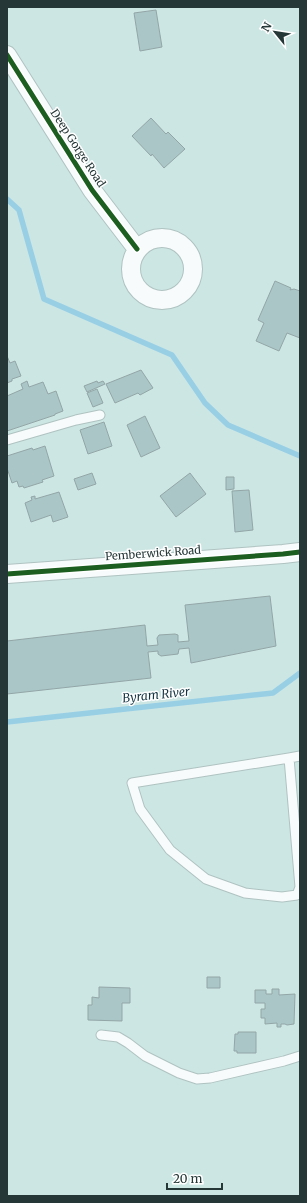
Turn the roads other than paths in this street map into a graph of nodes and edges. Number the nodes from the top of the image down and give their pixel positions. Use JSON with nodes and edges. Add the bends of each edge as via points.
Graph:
{"nodes":[{"id":1,"x":7,"y":55,"type":"edge"},
{"id":2,"x":137,"y":249,"type":"dead end"},
{"id":3,"x":100,"y":415,"type":"dead end"},
{"id":4,"x":7,"y":440,"type":"edge"},
{"id":5,"x":300,"y":552,"type":"edge"},
{"id":6,"x":7,"y":574,"type":"edge"},
{"id":7,"x":300,"y":756,"type":"edge"},
{"id":8,"x":289,"y":758,"type":"junction"},
{"id":9,"x":101,"y":1035,"type":"dead end"},
{"id":10,"x":300,"y":1056,"type":"edge"}],
"edges":[{"from":1,"to":2,"type":"street","name":"Deep Gorge Road","via":[[92,190]]},
{"from":3,"to":4,"type":"lane"},
{"from":5,"to":6,"type":"street","name":"Pemberwick Road"},
{"from":7,"to":8,"type":"lane"},
{"from":8,"to":8,"type":"lane","via":[[139,781],[132,783],[140,809],[170,850],[206,879],[245,893],[282,897],[297,895],[300,887]]},
{"from":9,"to":10,"type":"lane","via":[[118,1037],[145,1056],[197,1079],[216,1077]]}]}
